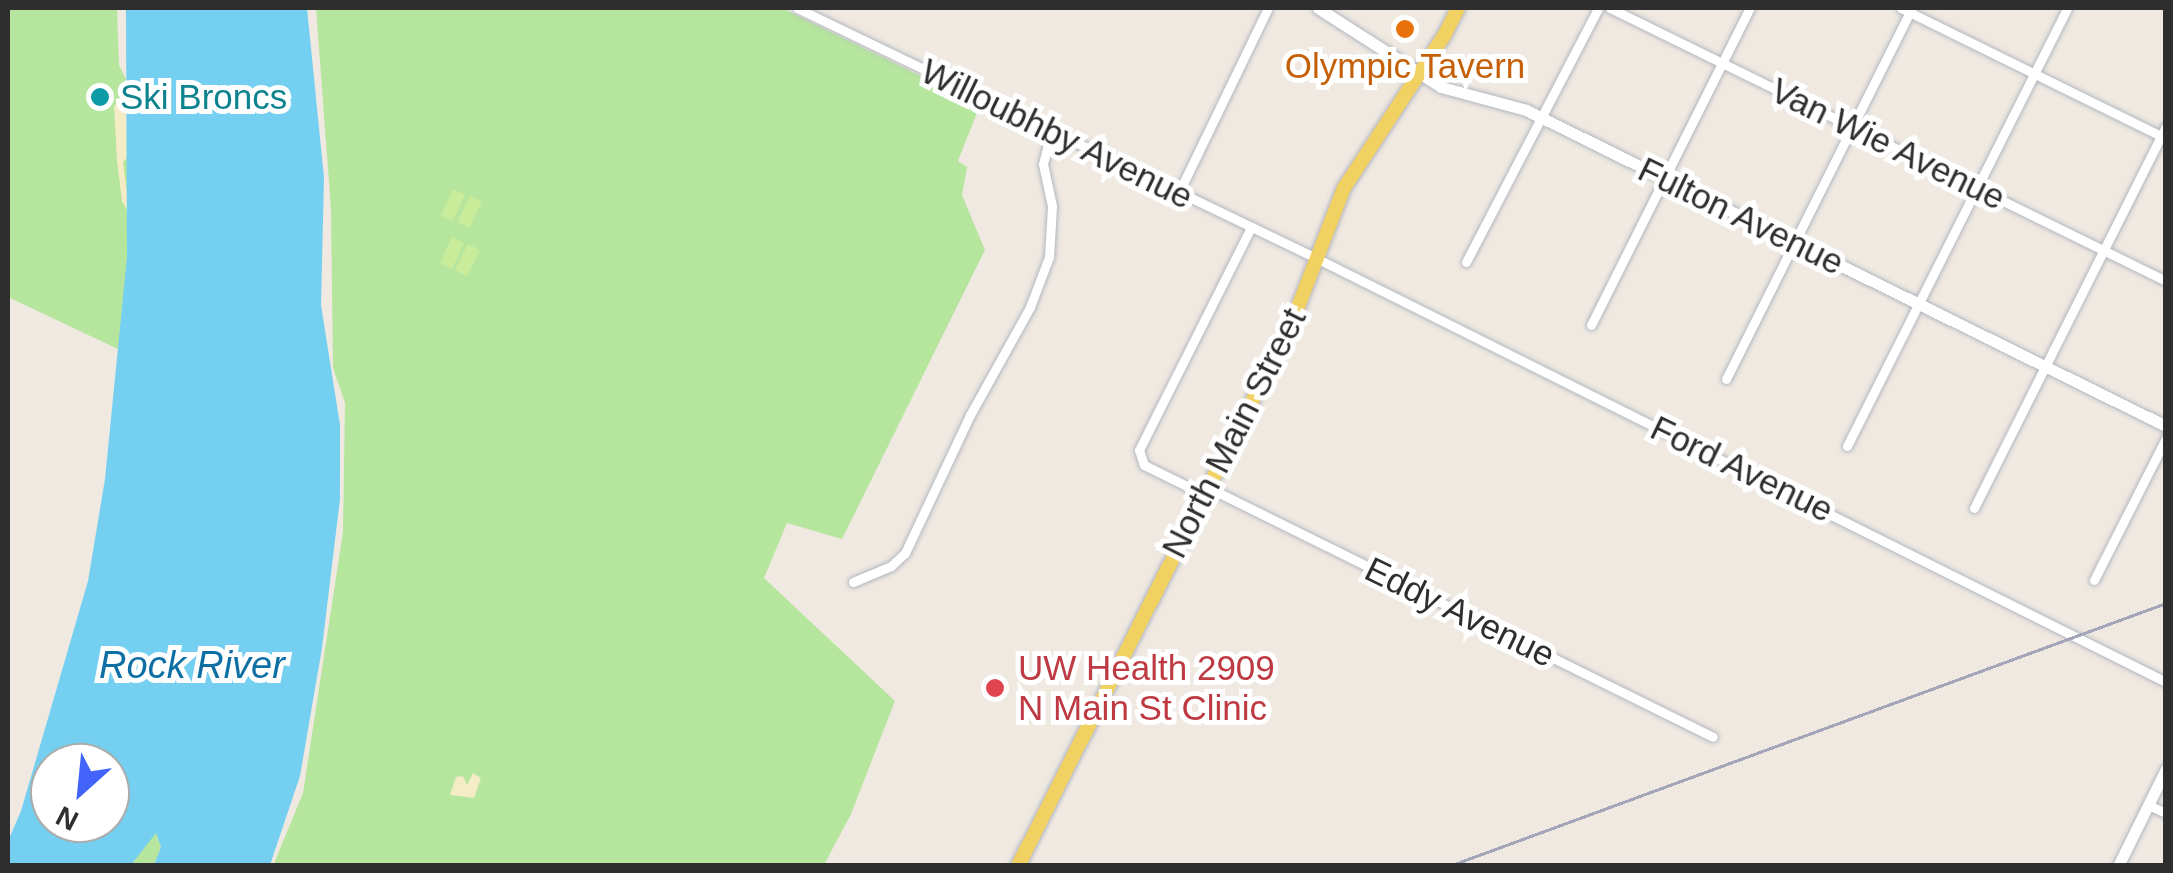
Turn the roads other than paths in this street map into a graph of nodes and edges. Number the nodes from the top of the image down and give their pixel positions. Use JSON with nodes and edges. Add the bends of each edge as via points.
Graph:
{"nodes":[{"id":1,"x":797,"y":8,"type":"edge"},
{"id":2,"x":1268,"y":8,"type":"edge"},
{"id":3,"x":1318,"y":8,"type":"edge"},
{"id":4,"x":1458,"y":8,"type":"edge"},
{"id":5,"x":1598,"y":8,"type":"edge"},
{"id":6,"x":1610,"y":8,"type":"edge"},
{"id":7,"x":1750,"y":8,"type":"edge"},
{"id":8,"x":2068,"y":8,"type":"edge"},
{"id":9,"x":1908,"y":9,"type":"edge"},
{"id":10,"x":1722,"y":62,"type":"junction"},
{"id":11,"x":2035,"y":71,"type":"junction"},
{"id":12,"x":1418,"y":74,"type":"junction"},
{"id":13,"x":1541,"y":117,"type":"junction"},
{"id":14,"x":1850,"y":126,"type":"junction"},
{"id":15,"x":1051,"y":132,"type":"junction"},
{"id":16,"x":2164,"y":134,"type":"edge"},
{"id":17,"x":1665,"y":178,"type":"junction"},
{"id":18,"x":1976,"y":188,"type":"junction"},
{"id":19,"x":1180,"y":192,"type":"junction"},
{"id":20,"x":1251,"y":228,"type":"junction"},
{"id":21,"x":1792,"y":241,"type":"junction"},
{"id":22,"x":2104,"y":251,"type":"junction"},
{"id":23,"x":1318,"y":259,"type":"junction"},
{"id":24,"x":1466,"y":262,"type":"dead end"},
{"id":25,"x":2166,"y":281,"type":"edge"},
{"id":26,"x":1917,"y":303,"type":"junction"},
{"id":27,"x":1591,"y":324,"type":"dead end"},
{"id":28,"x":2044,"y":366,"type":"junction"},
{"id":29,"x":1726,"y":379,"type":"dead end"},
{"id":30,"x":2166,"y":426,"type":"edge"},
{"id":31,"x":2166,"y":438,"type":"edge"},
{"id":32,"x":1847,"y":446,"type":"dead end"},
{"id":33,"x":1205,"y":490,"type":"junction"},
{"id":34,"x":1974,"y":508,"type":"dead end"},
{"id":35,"x":2094,"y":580,"type":"dead end"},
{"id":36,"x":853,"y":582,"type":"dead end"},
{"id":37,"x":2166,"y":682,"type":"edge"},
{"id":38,"x":1712,"y":736,"type":"dead end"},
{"id":39,"x":2166,"y":770,"type":"edge"},
{"id":40,"x":2148,"y":805,"type":"junction"},
{"id":41,"x":2166,"y":813,"type":"edge"},
{"id":42,"x":1018,"y":866,"type":"edge"},
{"id":43,"x":2118,"y":866,"type":"edge"}],
"edges":[{"from":1,"to":15,"type":"street","name":"Willoubhby Avenue"},
{"from":2,"to":19,"type":"street"},
{"from":3,"to":12,"type":"street","name":"Fulton Avenue"},
{"from":4,"to":12,"type":"main road","name":"North Main Street"},
{"from":5,"to":13,"type":"street"},
{"from":6,"to":10,"type":"street","name":"Van Wie Avenue"},
{"from":7,"to":10,"type":"street"},
{"from":8,"to":11,"type":"street"},
{"from":9,"to":11,"type":"street"},
{"from":9,"to":14,"type":"street"},
{"from":10,"to":14,"type":"street","name":"Van Wie Avenue"},
{"from":10,"to":17,"type":"street"},
{"from":11,"to":16,"type":"street"},
{"from":11,"to":18,"type":"street"},
{"from":12,"to":13,"type":"street","name":"Fulton Avenue"},
{"from":12,"to":23,"type":"main road","name":"North Main Street","via":[[1348,180]]},
{"from":13,"to":17,"type":"street","name":"Fulton Avenue"},
{"from":13,"to":24,"type":"street"},
{"from":14,"to":18,"type":"street","name":"Van Wie Avenue"},
{"from":14,"to":21,"type":"street"},
{"from":15,"to":19,"type":"street","name":"Willoubhby Avenue"},
{"from":15,"to":36,"type":"street","via":[[1044,164],[1052,206],[1048,257],[1030,307],[905,553]]},
{"from":16,"to":22,"type":"street"},
{"from":17,"to":21,"type":"street","name":"Fulton Avenue"},
{"from":17,"to":27,"type":"street"},
{"from":18,"to":22,"type":"street","name":"Van Wie Avenue"},
{"from":18,"to":26,"type":"street"},
{"from":19,"to":20,"type":"street","name":"Willoubhby Avenue"},
{"from":20,"to":23,"type":"street","name":"Willoubhby Avenue"},
{"from":20,"to":33,"type":"street","name":"Eddy Avenue","via":[[1139,450],[1144,465]]},
{"from":21,"to":26,"type":"street","name":"Fulton Avenue"},
{"from":21,"to":29,"type":"street"},
{"from":22,"to":25,"type":"street","name":"Van Wie Avenue"},
{"from":22,"to":28,"type":"street"},
{"from":23,"to":33,"type":"main road","name":"North Main Street"},
{"from":23,"to":37,"type":"street","name":"Ford Avenue"},
{"from":26,"to":28,"type":"street","name":"Fulton Avenue"},
{"from":26,"to":32,"type":"street"},
{"from":28,"to":30,"type":"street","name":"Fulton Avenue"},
{"from":28,"to":34,"type":"street"},
{"from":31,"to":35,"type":"street"},
{"from":33,"to":38,"type":"street","name":"Eddy Avenue"},
{"from":33,"to":42,"type":"main road","name":"North Main Street"},
{"from":39,"to":40,"type":"street"},
{"from":40,"to":41,"type":"street"},
{"from":40,"to":43,"type":"street"}]}
